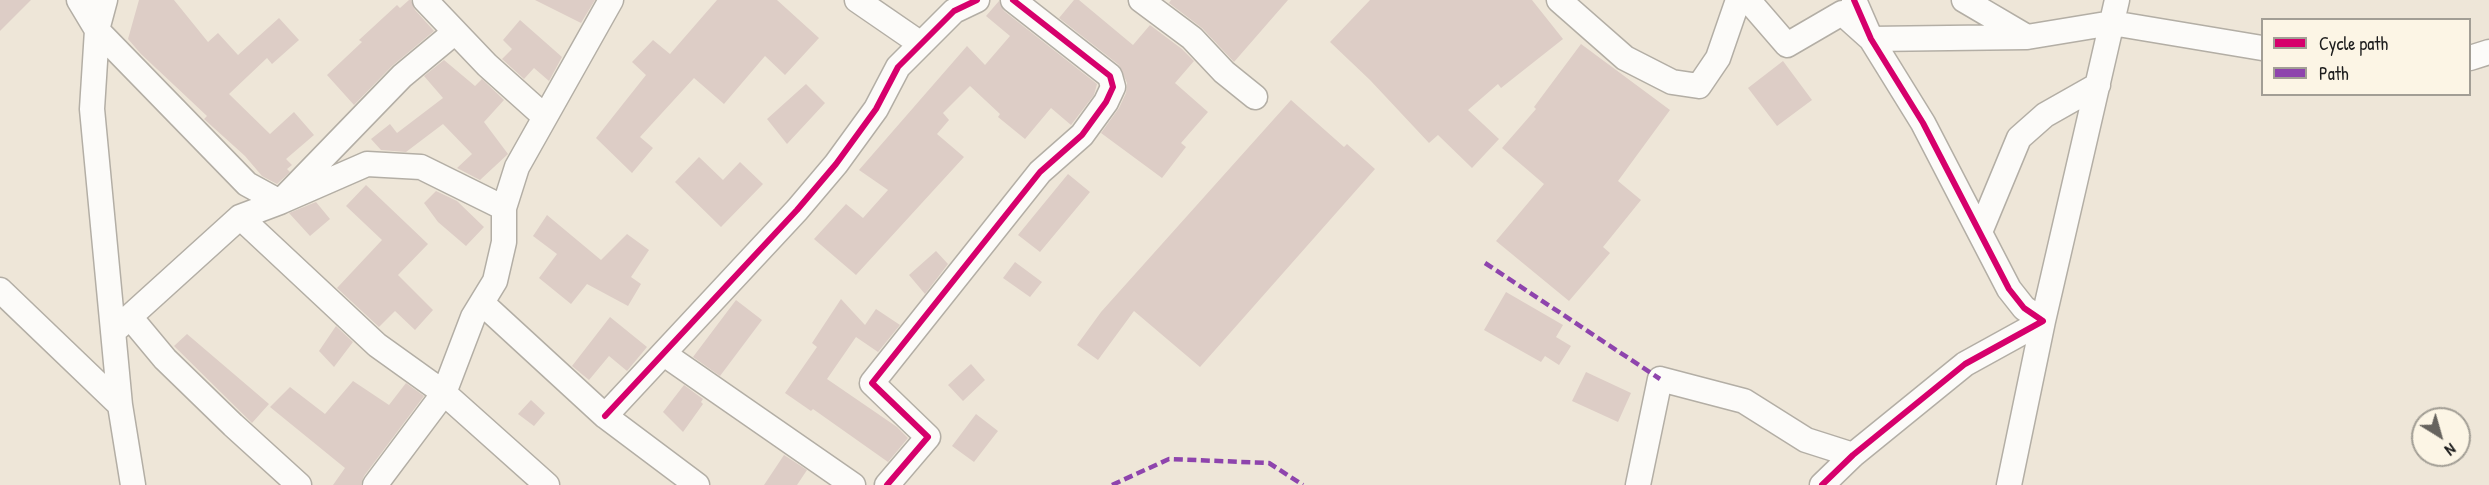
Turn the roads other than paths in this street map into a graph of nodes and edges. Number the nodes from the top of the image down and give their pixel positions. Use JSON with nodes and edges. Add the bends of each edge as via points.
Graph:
{"nodes":[{"id":1,"x":79,"y":0,"type":"edge"},
{"id":2,"x":105,"y":0,"type":"edge"},
{"id":3,"x":425,"y":0,"type":"edge"},
{"id":4,"x":611,"y":0,"type":"edge"},
{"id":5,"x":857,"y":0,"type":"edge"},
{"id":6,"x":977,"y":0,"type":"edge"},
{"id":7,"x":1013,"y":0,"type":"edge"},
{"id":8,"x":1141,"y":0,"type":"edge"},
{"id":9,"x":1559,"y":0,"type":"edge"},
{"id":10,"x":1738,"y":0,"type":"edge"},
{"id":11,"x":1748,"y":0,"type":"edge"},
{"id":12,"x":1854,"y":0,"type":"edge"},
{"id":13,"x":1964,"y":0,"type":"edge"},
{"id":14,"x":2117,"y":0,"type":"edge"},
{"id":15,"x":2112,"y":23,"type":"junction"},
{"id":16,"x":97,"y":30,"type":"junction"},
{"id":17,"x":455,"y":32,"type":"junction"},
{"id":18,"x":2027,"y":37,"type":"junction"},
{"id":19,"x":1871,"y":39,"type":"junction"},
{"id":20,"x":921,"y":44,"type":"junction"},
{"id":21,"x":2261,"y":48,"type":"edge"},
{"id":22,"x":2489,"y":52,"type":"edge"},
{"id":23,"x":2471,"y":57,"type":"edge"},
{"id":24,"x":2098,"y":85,"type":"junction"},
{"id":25,"x":1255,"y":97,"type":"dead end"},
{"id":26,"x":544,"y":117,"type":"junction"},
{"id":27,"x":280,"y":202,"type":"junction"},
{"id":28,"x":504,"y":208,"type":"junction"},
{"id":29,"x":240,"y":218,"type":"junction"},
{"id":30,"x":1980,"y":232,"type":"junction"},
{"id":31,"x":0,"y":290,"type":"edge"},
{"id":32,"x":482,"y":303,"type":"junction"},
{"id":33,"x":2043,"y":321,"type":"junction"},
{"id":34,"x":122,"y":325,"type":"junction"},
{"id":35,"x":664,"y":354,"type":"junction"},
{"id":36,"x":444,"y":393,"type":"junction"},
{"id":37,"x":120,"y":405,"type":"junction"},
{"id":38,"x":605,"y":416,"type":"junction"},
{"id":39,"x":1853,"y":455,"type":"junction"},
{"id":40,"x":133,"y":485,"type":"edge"},
{"id":41,"x":299,"y":485,"type":"edge"},
{"id":42,"x":375,"y":485,"type":"edge"},
{"id":43,"x":547,"y":485,"type":"edge"},
{"id":44,"x":697,"y":485,"type":"edge"},
{"id":45,"x":853,"y":485,"type":"edge"},
{"id":46,"x":887,"y":485,"type":"edge"},
{"id":47,"x":1638,"y":485,"type":"edge"},
{"id":48,"x":1822,"y":485,"type":"edge"},
{"id":49,"x":2010,"y":485,"type":"edge"}],
"edges":[{"from":1,"to":16,"type":"street"},
{"from":2,"to":16,"type":"street"},
{"from":3,"to":17,"type":"street"},
{"from":4,"to":26,"type":"street"},
{"from":5,"to":20,"type":"street"},
{"from":6,"to":20,"type":"street","via":[[954,11]]},
{"from":7,"to":46,"type":"street","via":[[1110,76],[1113,87],[1107,102],[1082,135],[1040,172],[872,383],[928,436]]},
{"from":8,"to":25,"type":"street","via":[[1192,38]]},
{"from":9,"to":10,"type":"street","via":[[1625,58],[1672,82],[1699,86],[1718,58]]},
{"from":11,"to":19,"type":"street","via":[[1787,45],[1842,13]]},
{"from":12,"to":19,"type":"street"},
{"from":13,"to":18,"type":"street"},
{"from":14,"to":15,"type":"street"},
{"from":15,"to":18,"type":"street"},
{"from":15,"to":21,"type":"street"},
{"from":15,"to":24,"type":"street"},
{"from":16,"to":27,"type":"street","via":[[247,184]]},
{"from":16,"to":34,"type":"street","via":[[92,109]]},
{"from":17,"to":26,"type":"street"},
{"from":17,"to":27,"type":"street","via":[[402,76]]},
{"from":18,"to":19,"type":"street"},
{"from":19,"to":30,"type":"street","via":[[1923,123]]},
{"from":20,"to":35,"type":"street","via":[[898,67],[876,109],[836,164]]},
{"from":22,"to":23,"type":"street"},
{"from":24,"to":30,"type":"street","via":[[2045,115],[2019,138]]},
{"from":24,"to":33,"type":"street"},
{"from":26,"to":28,"type":"street","via":[[517,167]]},
{"from":27,"to":28,"type":"street","via":[[368,164],[421,167]]},
{"from":27,"to":29,"type":"street"},
{"from":28,"to":32,"type":"street","via":[[504,242],[495,281]]},
{"from":29,"to":34,"type":"street"},
{"from":29,"to":36,"type":"street","via":[[377,345]]},
{"from":30,"to":33,"type":"street","via":[[2016,300]]},
{"from":31,"to":37,"type":"street"},
{"from":32,"to":36,"type":"street"},
{"from":32,"to":38,"type":"street"},
{"from":33,"to":39,"type":"street","via":[[1965,364]]},
{"from":33,"to":49,"type":"street"},
{"from":34,"to":37,"type":"street"},
{"from":34,"to":41,"type":"street","via":[[174,367]]},
{"from":35,"to":38,"type":"street"},
{"from":35,"to":45,"type":"street"},
{"from":36,"to":42,"type":"street"},
{"from":36,"to":43,"type":"street"},
{"from":37,"to":40,"type":"street"},
{"from":38,"to":44,"type":"street"},
{"from":39,"to":47,"type":"street","via":[[1806,440],[1744,401],[1660,379]]},
{"from":39,"to":48,"type":"street"}]}
